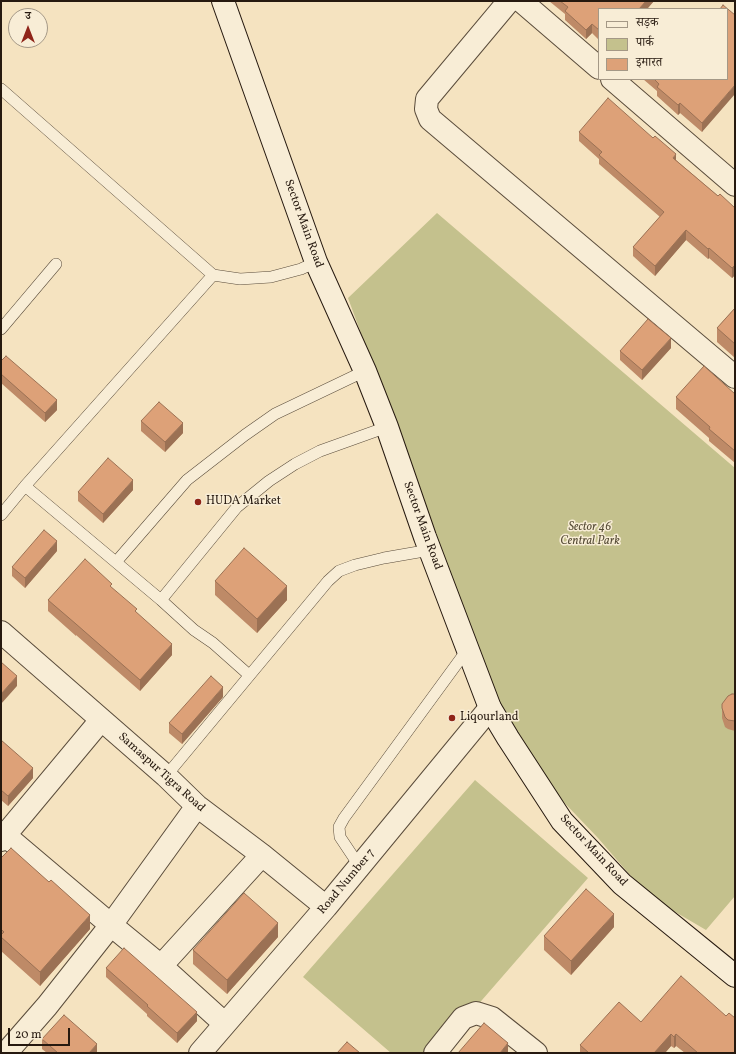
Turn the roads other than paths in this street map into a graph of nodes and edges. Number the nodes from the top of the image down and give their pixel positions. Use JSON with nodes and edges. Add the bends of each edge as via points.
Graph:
{"nodes":[{"id":1,"x":223,"y":1,"type":"edge"},
{"id":2,"x":509,"y":1,"type":"edge"},
{"id":3,"x":521,"y":1,"type":"edge"},
{"id":4,"x":598,"y":67,"type":"edge"},
{"id":5,"x":613,"y":80,"type":"edge"},
{"id":6,"x":1,"y":89,"type":"edge"},
{"id":7,"x":735,"y":185,"type":"edge"},
{"id":8,"x":316,"y":262,"type":"junction"},
{"id":9,"x":56,"y":264,"type":"dead end"},
{"id":10,"x":213,"y":275,"type":"junction"},
{"id":11,"x":1,"y":329,"type":"edge"},
{"id":12,"x":365,"y":370,"type":"junction"},
{"id":13,"x":735,"y":377,"type":"edge"},
{"id":14,"x":387,"y":427,"type":"junction"},
{"id":15,"x":25,"y":486,"type":"junction"},
{"id":16,"x":1,"y":515,"type":"edge"},
{"id":17,"x":430,"y":550,"type":"junction"},
{"id":18,"x":116,"y":562,"type":"junction"},
{"id":19,"x":161,"y":600,"type":"junction"},
{"id":20,"x":1,"y":632,"type":"edge"},
{"id":21,"x":467,"y":650,"type":"junction"},
{"id":22,"x":249,"y":675,"type":"junction"},
{"id":23,"x":490,"y":708,"type":"junction"},
{"id":24,"x":101,"y":720,"type":"junction"},
{"id":25,"x":166,"y":776,"type":"junction"},
{"id":26,"x":197,"y":806,"type":"junction"},
{"id":27,"x":2,"y":836,"type":"edge"},
{"id":28,"x":262,"y":855,"type":"junction"},
{"id":29,"x":360,"y":867,"type":"junction"},
{"id":30,"x":326,"y":907,"type":"junction"},
{"id":31,"x":111,"y":925,"type":"junction"},
{"id":32,"x":161,"y":966,"type":"junction"},
{"id":33,"x":733,"y":970,"type":"edge"},
{"id":34,"x":224,"y":1024,"type":"junction"},
{"id":35,"x":6,"y":1053,"type":"edge"},
{"id":36,"x":200,"y":1053,"type":"edge"},
{"id":37,"x":435,"y":1053,"type":"edge"},
{"id":38,"x":536,"y":1053,"type":"edge"}],
"edges":[{"from":1,"to":8,"type":"street","name":"Sector Main Road"},
{"from":2,"to":13,"type":"street","via":[[427,99],[426,110],[430,119]]},
{"from":3,"to":4,"type":"street"},
{"from":5,"to":7,"type":"street"},
{"from":6,"to":10,"type":"lane"},
{"from":8,"to":10,"type":"lane","via":[[271,277],[240,279]]},
{"from":8,"to":12,"type":"street","name":"Sector Main Road"},
{"from":9,"to":11,"type":"lane"},
{"from":10,"to":15,"type":"lane"},
{"from":12,"to":14,"type":"street","name":"Sector Main Road"},
{"from":12,"to":18,"type":"lane","via":[[275,414],[245,435],[187,480]]},
{"from":14,"to":17,"type":"street","name":"Sector Main Road"},
{"from":14,"to":19,"type":"lane","via":[[320,451],[269,481],[238,506]]},
{"from":15,"to":16,"type":"lane"},
{"from":15,"to":18,"type":"lane"},
{"from":17,"to":21,"type":"street","name":"Sector Main Road"},
{"from":17,"to":22,"type":"lane","via":[[384,558],[339,571]]},
{"from":18,"to":19,"type":"lane"},
{"from":19,"to":22,"type":"lane"},
{"from":20,"to":24,"type":"street","name":"Samaspur Tigra Road"},
{"from":21,"to":23,"type":"street","name":"Sector Main Road"},
{"from":21,"to":29,"type":"lane","via":[[339,827],[340,837]]},
{"from":22,"to":25,"type":"lane"},
{"from":23,"to":29,"type":"street","name":"Road Number 7"},
{"from":23,"to":33,"type":"street","name":"Sector Main Road","via":[[562,820],[622,884]]},
{"from":24,"to":25,"type":"street","name":"Samaspur Tigra Road"},
{"from":24,"to":27,"type":"street"},
{"from":25,"to":26,"type":"street","name":"Samaspur Tigra Road"},
{"from":26,"to":28,"type":"street","name":"Samaspur Tigra Road"},
{"from":26,"to":31,"type":"street"},
{"from":27,"to":31,"type":"street"},
{"from":28,"to":30,"type":"street","name":"Samaspur Tigra Road"},
{"from":28,"to":32,"type":"street"},
{"from":29,"to":30,"type":"street","name":"Road Number 7"},
{"from":30,"to":34,"type":"street","name":"Road Number 7"},
{"from":31,"to":32,"type":"street"},
{"from":31,"to":35,"type":"street"},
{"from":32,"to":34,"type":"street"},
{"from":34,"to":36,"type":"street","name":"Road Number 7"},
{"from":37,"to":38,"type":"street","via":[[463,1018],[476,1013],[492,1018]]}]}
